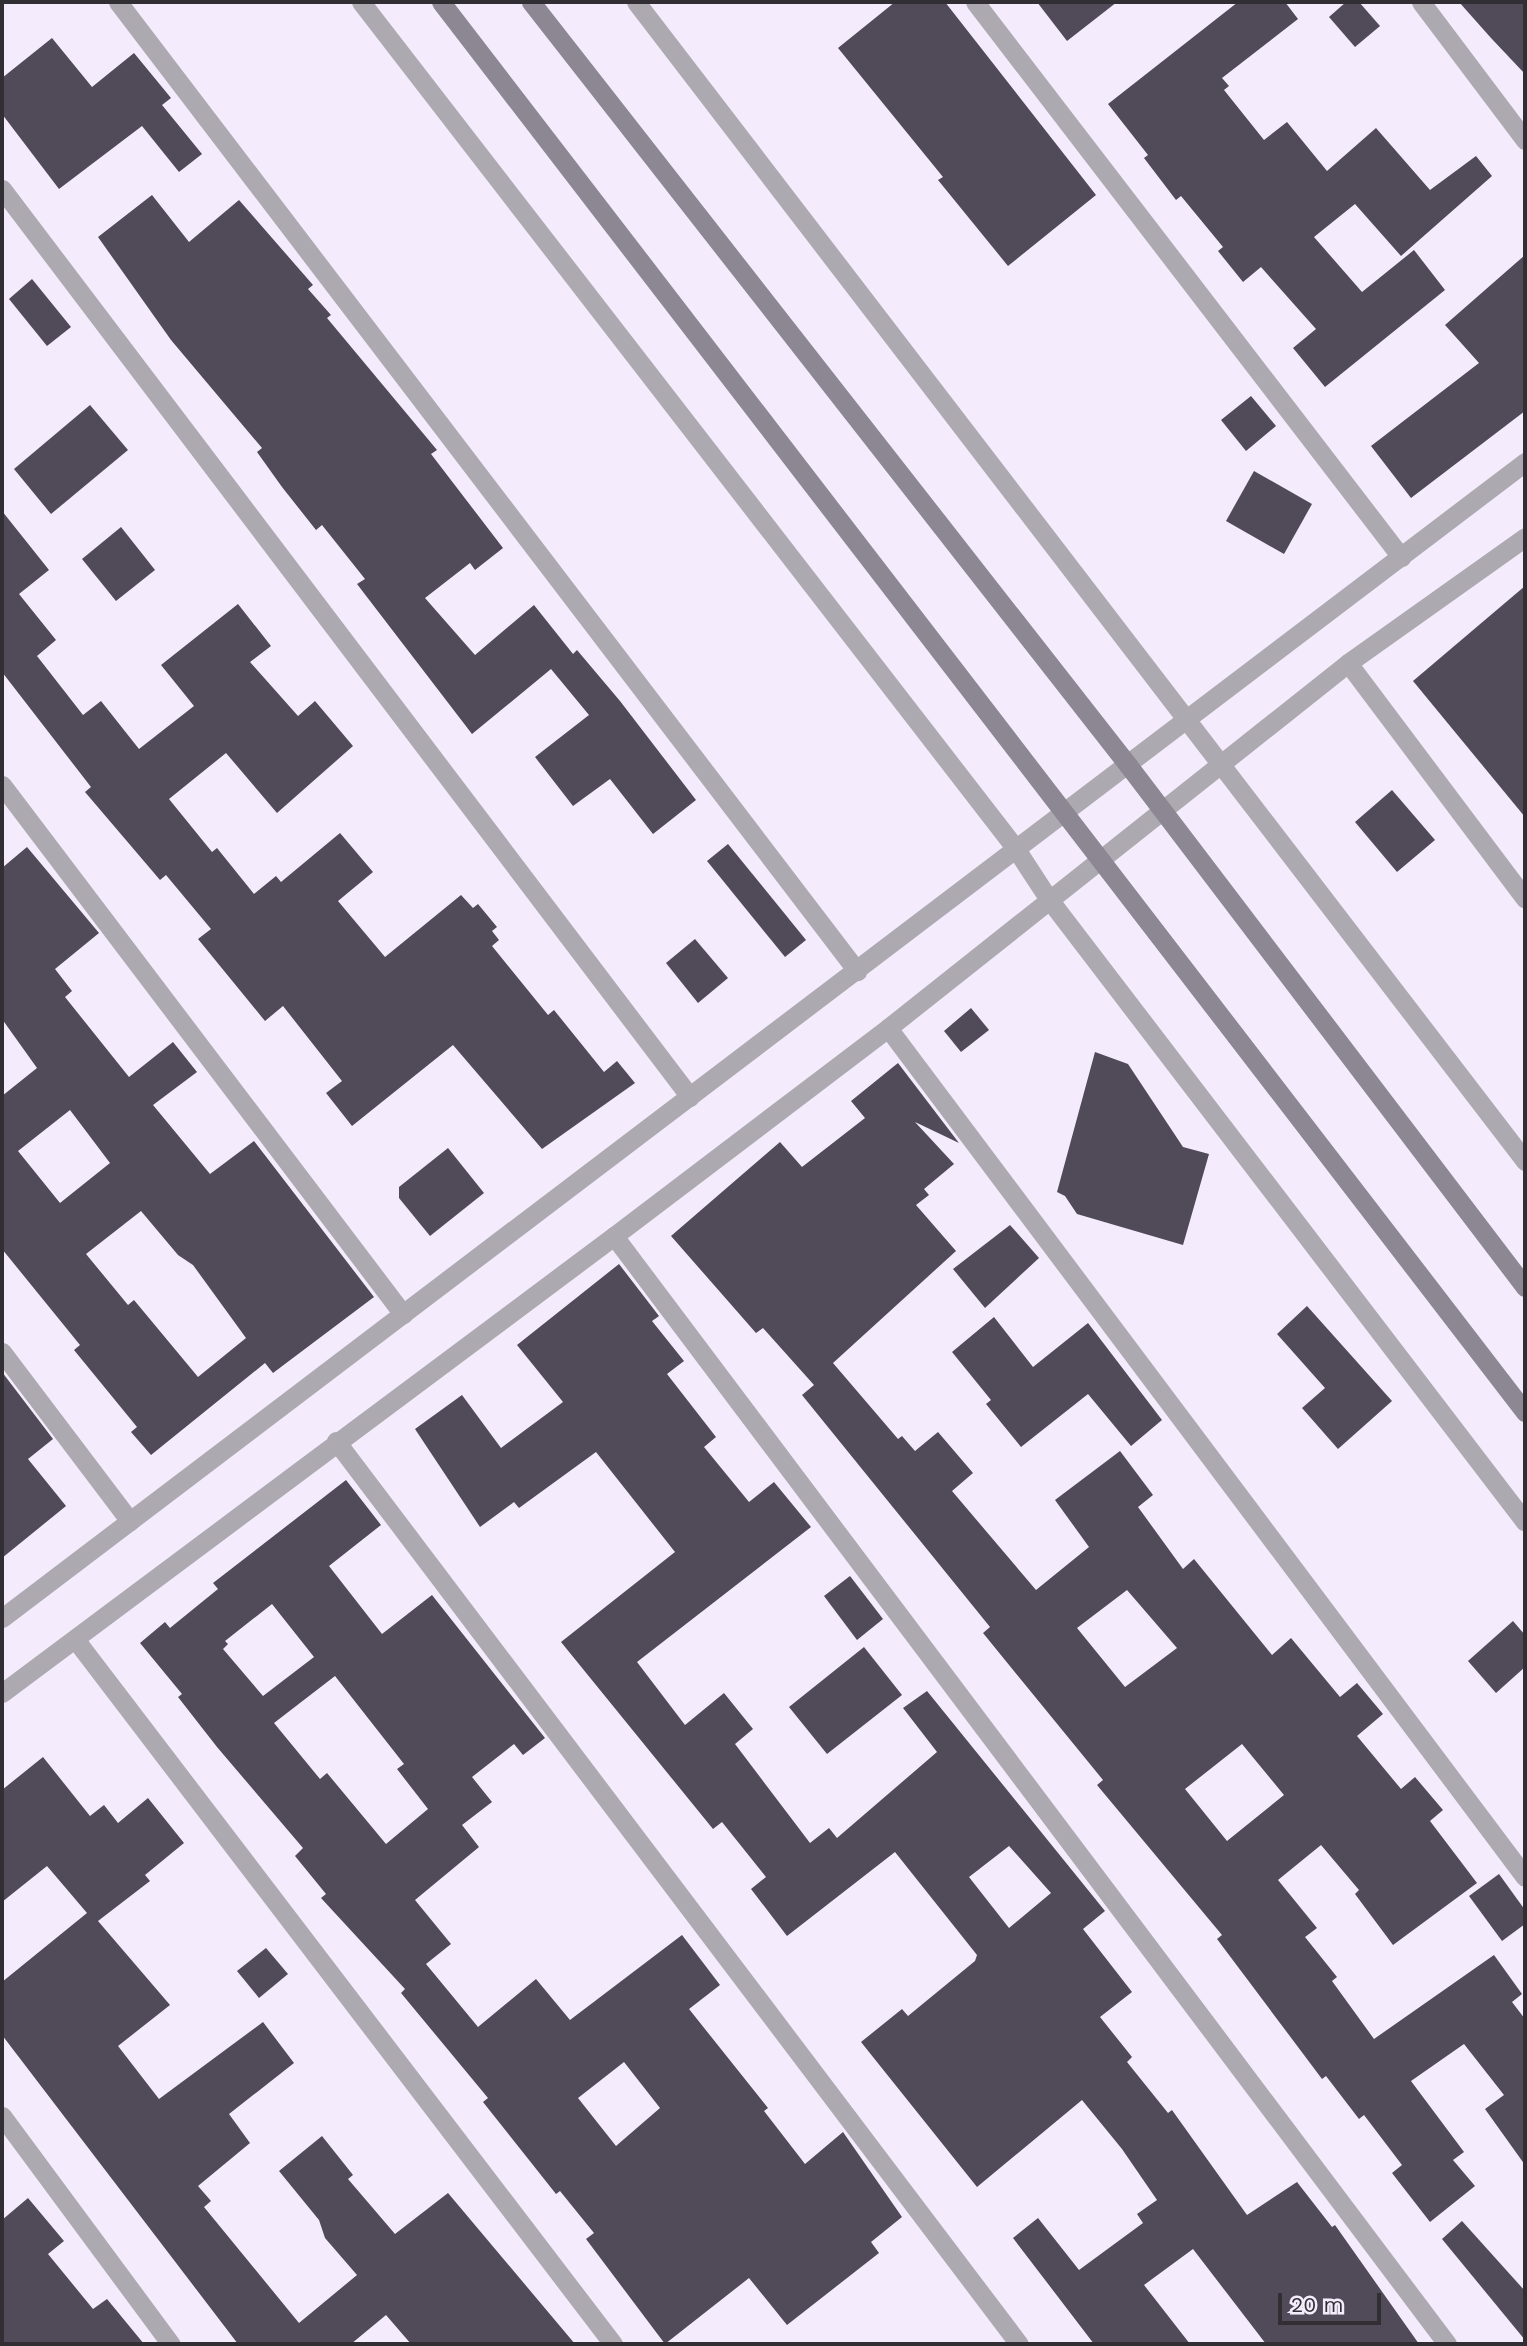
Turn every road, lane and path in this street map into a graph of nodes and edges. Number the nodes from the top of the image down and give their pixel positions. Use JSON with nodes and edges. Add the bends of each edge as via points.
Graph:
{"nodes":[{"id":1,"x":118,"y":2,"type":"edge"},
{"id":2,"x":361,"y":2,"type":"edge"},
{"id":3,"x":441,"y":2,"type":"edge"},
{"id":4,"x":531,"y":2,"type":"edge"},
{"id":5,"x":636,"y":2,"type":"edge"},
{"id":6,"x":975,"y":2,"type":"edge"},
{"id":7,"x":1421,"y":2,"type":"edge"},
{"id":8,"x":1525,"y":141,"type":"edge"},
{"id":9,"x":2,"y":189,"type":"edge"},
{"id":10,"x":1525,"y":462,"type":"edge"},
{"id":11,"x":1525,"y":537,"type":"edge"},
{"id":12,"x":1401,"y":557,"type":"junction"},
{"id":13,"x":1348,"y":663,"type":"junction"},
{"id":14,"x":1185,"y":721,"type":"junction"},
{"id":15,"x":1128,"y":765,"type":"junction"},
{"id":16,"x":1220,"y":766,"type":"junction"},
{"id":17,"x":2,"y":785,"type":"edge"},
{"id":18,"x":1161,"y":811,"type":"junction"},
{"id":19,"x":1064,"y":813,"type":"junction"},
{"id":20,"x":1016,"y":849,"type":"junction"},
{"id":21,"x":1100,"y":859,"type":"junction"},
{"id":22,"x":1048,"y":898,"type":"junction"},
{"id":23,"x":1525,"y":899,"type":"edge"},
{"id":24,"x":857,"y":971,"type":"junction"},
{"id":25,"x":888,"y":1028,"type":"junction"},
{"id":26,"x":690,"y":1097,"type":"junction"},
{"id":27,"x":1525,"y":1161,"type":"edge"},
{"id":28,"x":614,"y":1237,"type":"junction"},
{"id":29,"x":1525,"y":1287,"type":"edge"},
{"id":30,"x":403,"y":1314,"type":"junction"},
{"id":31,"x":2,"y":1352,"type":"edge"},
{"id":32,"x":1525,"y":1412,"type":"edge"},
{"id":33,"x":336,"y":1441,"type":"junction"},
{"id":34,"x":130,"y":1521,"type":"junction"},
{"id":35,"x":1525,"y":1522,"type":"edge"},
{"id":36,"x":2,"y":1618,"type":"edge"},
{"id":37,"x":75,"y":1639,"type":"junction"},
{"id":38,"x":2,"y":1693,"type":"edge"},
{"id":39,"x":1525,"y":1877,"type":"edge"},
{"id":40,"x":2,"y":2116,"type":"edge"},
{"id":41,"x":171,"y":2344,"type":"edge"},
{"id":42,"x":613,"y":2344,"type":"edge"},
{"id":43,"x":1019,"y":2344,"type":"edge"},
{"id":44,"x":1447,"y":2344,"type":"edge"}],
"edges":[{"from":1,"to":24,"type":"street"},
{"from":2,"to":20,"type":"street"},
{"from":3,"to":19,"type":"main road"},
{"from":4,"to":15,"type":"main road"},
{"from":5,"to":14,"type":"street"},
{"from":6,"to":12,"type":"street"},
{"from":7,"to":8,"type":"street"},
{"from":9,"to":26,"type":"street"},
{"from":10,"to":12,"type":"street"},
{"from":11,"to":13,"type":"street"},
{"from":12,"to":14,"type":"street"},
{"from":13,"to":16,"type":"street"},
{"from":13,"to":23,"type":"street"},
{"from":14,"to":15,"type":"street"},
{"from":14,"to":16,"type":"street"},
{"from":15,"to":18,"type":"main road"},
{"from":15,"to":19,"type":"street"},
{"from":16,"to":18,"type":"street"},
{"from":16,"to":27,"type":"street"},
{"from":17,"to":30,"type":"street"},
{"from":18,"to":21,"type":"street"},
{"from":18,"to":29,"type":"main road"},
{"from":19,"to":20,"type":"street"},
{"from":19,"to":21,"type":"main road"},
{"from":20,"to":22,"type":"street"},
{"from":20,"to":24,"type":"street"},
{"from":21,"to":22,"type":"street"},
{"from":21,"to":32,"type":"main road"},
{"from":22,"to":25,"type":"street"},
{"from":22,"to":35,"type":"street"},
{"from":24,"to":26,"type":"street"},
{"from":25,"to":28,"type":"street"},
{"from":25,"to":39,"type":"street"},
{"from":26,"to":30,"type":"street"},
{"from":28,"to":33,"type":"street"},
{"from":28,"to":44,"type":"street"},
{"from":30,"to":34,"type":"street"},
{"from":31,"to":34,"type":"street"},
{"from":33,"to":37,"type":"street"},
{"from":33,"to":43,"type":"street"},
{"from":34,"to":36,"type":"street"},
{"from":37,"to":38,"type":"street"},
{"from":37,"to":42,"type":"street"},
{"from":40,"to":41,"type":"street"}]}
